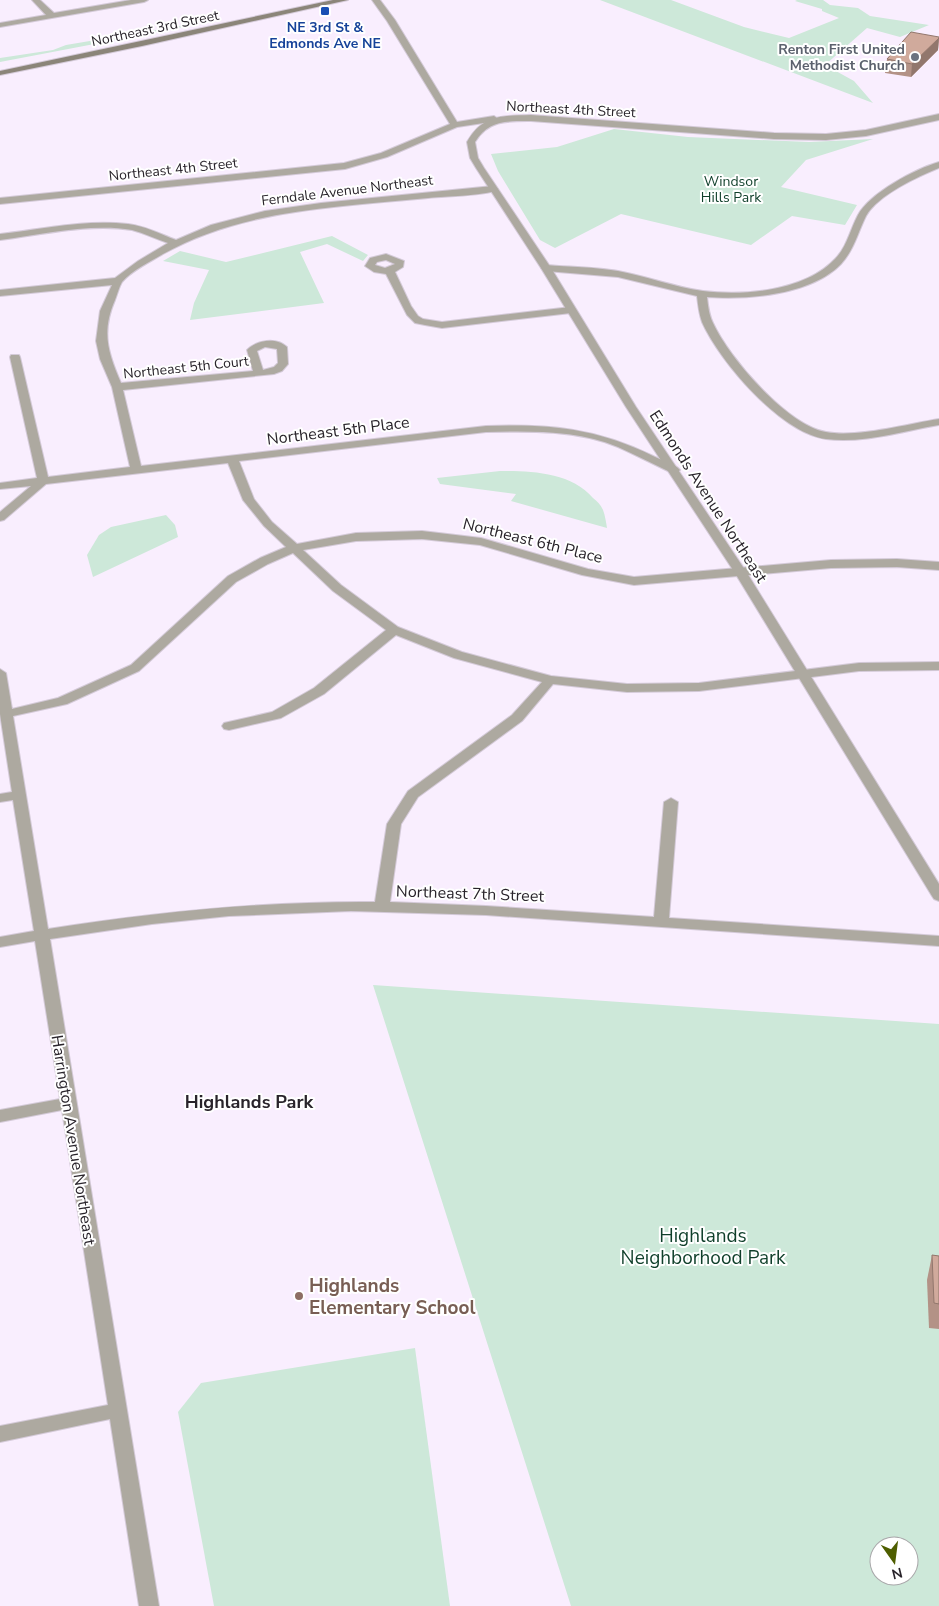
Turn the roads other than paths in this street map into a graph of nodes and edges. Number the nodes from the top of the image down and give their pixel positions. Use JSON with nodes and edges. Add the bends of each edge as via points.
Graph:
{"nodes":[{"id":1,"x":36,"y":0,"type":"edge"},
{"id":2,"x":144,"y":0,"type":"edge"},
{"id":3,"x":344,"y":0,"type":"edge"},
{"id":4,"x":376,"y":0,"type":"edge"},
{"id":5,"x":52,"y":16,"type":"junction"},
{"id":6,"x":0,"y":25,"type":"edge"},
{"id":7,"x":0,"y":73,"type":"edge"},
{"id":8,"x":939,"y":117,"type":"edge"},
{"id":9,"x":494,"y":119,"type":"junction"},
{"id":10,"x":455,"y":125,"type":"junction"},
{"id":11,"x":939,"y":165,"type":"edge"},
{"id":12,"x":493,"y":188,"type":"junction"},
{"id":13,"x":0,"y":201,"type":"edge"},
{"id":14,"x":0,"y":237,"type":"edge"},
{"id":15,"x":176,"y":243,"type":"junction"},
{"id":16,"x":546,"y":268,"type":"junction"},
{"id":17,"x":390,"y":271,"type":"dead end"},
{"id":18,"x":118,"y":281,"type":"junction"},
{"id":19,"x":0,"y":294,"type":"edge"},
{"id":20,"x":702,"y":294,"type":"junction"},
{"id":21,"x":571,"y":310,"type":"junction"},
{"id":22,"x":15,"y":357,"type":"dead end"},
{"id":23,"x":259,"y":374,"type":"dead end"},
{"id":24,"x":117,"y":387,"type":"junction"},
{"id":25,"x":939,"y":422,"type":"edge"},
{"id":26,"x":232,"y":459,"type":"junction"},
{"id":27,"x":136,"y":470,"type":"junction"},
{"id":28,"x":674,"y":470,"type":"junction"},
{"id":29,"x":43,"y":481,"type":"junction"},
{"id":30,"x":0,"y":486,"type":"edge"},
{"id":31,"x":0,"y":518,"type":"edge"},
{"id":32,"x":295,"y":548,"type":"junction"},
{"id":33,"x":939,"y":566,"type":"edge"},
{"id":34,"x":741,"y":574,"type":"junction"},
{"id":35,"x":394,"y":630,"type":"junction"},
{"id":36,"x":939,"y":666,"type":"edge"},
{"id":37,"x":0,"y":673,"type":"edge"},
{"id":38,"x":803,"y":675,"type":"junction"},
{"id":39,"x":550,"y":680,"type":"junction"},
{"id":40,"x":7,"y":714,"type":"junction"},
{"id":41,"x":229,"y":726,"type":"dead end"},
{"id":42,"x":19,"y":795,"type":"junction"},
{"id":43,"x":0,"y":798,"type":"edge"},
{"id":44,"x":671,"y":802,"type":"dead end"},
{"id":45,"x":939,"y":896,"type":"edge"},
{"id":46,"x":382,"y":907,"type":"junction"},
{"id":47,"x":661,"y":923,"type":"junction"},
{"id":48,"x":41,"y":935,"type":"junction"},
{"id":49,"x":939,"y":941,"type":"edge"},
{"id":50,"x":0,"y":942,"type":"edge"},
{"id":51,"x":68,"y":1103,"type":"junction"},
{"id":52,"x":0,"y":1116,"type":"edge"},
{"id":53,"x":118,"y":1410,"type":"junction"},
{"id":54,"x":0,"y":1434,"type":"edge"},
{"id":55,"x":149,"y":1606,"type":"edge"}],
"edges":[{"from":1,"to":5,"type":"street"},
{"from":2,"to":5,"type":"street"},
{"from":3,"to":7,"type":"main road","name":"Northeast 3rd Street"},
{"from":4,"to":10,"type":"street"},
{"from":5,"to":6,"type":"street"},
{"from":8,"to":9,"type":"street","name":"Northeast 4th Street","via":[[866,133],[826,137],[531,118]]},
{"from":9,"to":10,"type":"street","name":"Northeast 4th Street"},
{"from":9,"to":12,"type":"street","name":"Edmonds Avenue Northeast","via":[[480,129],[471,142],[474,158]]},
{"from":10,"to":13,"type":"street","name":"Northeast 4th Street","via":[[384,155],[345,166]]},
{"from":11,"to":20,"type":"street","via":[[894,188],[864,212],[846,254],[816,278],[780,289],[746,294]]},
{"from":12,"to":15,"type":"street","name":"Ferndale Avenue Northeast","via":[[265,214],[214,227]]},
{"from":12,"to":16,"type":"street","name":"Edmonds Avenue Northeast"},
{"from":14,"to":15,"type":"street","via":[[100,227],[128,228]]},
{"from":15,"to":18,"type":"street","name":"Ferndale Avenue Northeast"},
{"from":16,"to":20,"type":"street","via":[[615,273]]},
{"from":16,"to":21,"type":"street","name":"Edmonds Avenue Northeast"},
{"from":17,"to":21,"type":"street","via":[[411,315],[428,323],[442,325]]},
{"from":18,"to":19,"type":"street"},
{"from":18,"to":24,"type":"street","name":"Ferndale Avenue Northeast","via":[[105,312],[101,341]]},
{"from":20,"to":25,"type":"street","via":[[709,326],[732,362],[752,386],[799,427],[824,436],[842,436]]},
{"from":21,"to":28,"type":"street","name":"Edmonds Avenue Northeast"},
{"from":22,"to":29,"type":"street"},
{"from":23,"to":24,"type":"street","name":"Northeast 5th Court"},
{"from":24,"to":27,"type":"street","name":"Ferndale Avenue Northeast"},
{"from":26,"to":27,"type":"street","name":"Northeast 5th Place"},
{"from":26,"to":28,"type":"street","name":"Northeast 5th Place","via":[[526,427],[585,434],[620,445]]},
{"from":26,"to":32,"type":"street","via":[[249,500],[268,524]]},
{"from":27,"to":29,"type":"street","name":"Northeast 5th Place"},
{"from":28,"to":34,"type":"street","name":"Edmonds Avenue Northeast"},
{"from":29,"to":30,"type":"street","name":"Northeast 5th Place"},
{"from":29,"to":31,"type":"street"},
{"from":32,"to":34,"type":"street","name":"Northeast 6th Place","via":[[356,537],[422,535],[482,542],[586,572],[634,581]]},
{"from":32,"to":35,"type":"street","via":[[337,588]]},
{"from":32,"to":40,"type":"street","name":"Northeast 6th Place","via":[[232,579],[135,668],[62,701]]},
{"from":33,"to":34,"type":"street","name":"Northeast 6th Place","via":[[831,564]]},
{"from":34,"to":38,"type":"street","name":"Edmonds Avenue Northeast"},
{"from":35,"to":39,"type":"street","via":[[458,654]]},
{"from":35,"to":41,"type":"street","via":[[319,692],[276,715]]},
{"from":36,"to":38,"type":"street","via":[[859,667]]},
{"from":37,"to":40,"type":"street","name":"Harrington Avenue Northeast"},
{"from":38,"to":39,"type":"street","via":[[699,688],[627,688]]},
{"from":38,"to":45,"type":"street","name":"Edmonds Avenue Northeast"},
{"from":39,"to":46,"type":"street","via":[[517,718],[413,794],[394,824]]},
{"from":40,"to":42,"type":"street","name":"Harrington Avenue Northeast"},
{"from":42,"to":43,"type":"street"},
{"from":42,"to":48,"type":"street","name":"Harrington Avenue Northeast"},
{"from":44,"to":47,"type":"street"},
{"from":46,"to":47,"type":"street","name":"Northeast 7th Street","via":[[519,911]]},
{"from":46,"to":48,"type":"street","name":"Northeast 7th Street","via":[[304,906],[233,910]]},
{"from":47,"to":49,"type":"street","name":"Northeast 7th Street"},
{"from":48,"to":50,"type":"street","name":"Northeast 7th Street"},
{"from":48,"to":51,"type":"street","name":"Harrington Avenue Northeast"},
{"from":51,"to":52,"type":"street"},
{"from":51,"to":53,"type":"street","name":"Harrington Avenue Northeast"},
{"from":53,"to":54,"type":"street"},
{"from":53,"to":55,"type":"street","name":"Harrington Avenue Northeast"}]}
